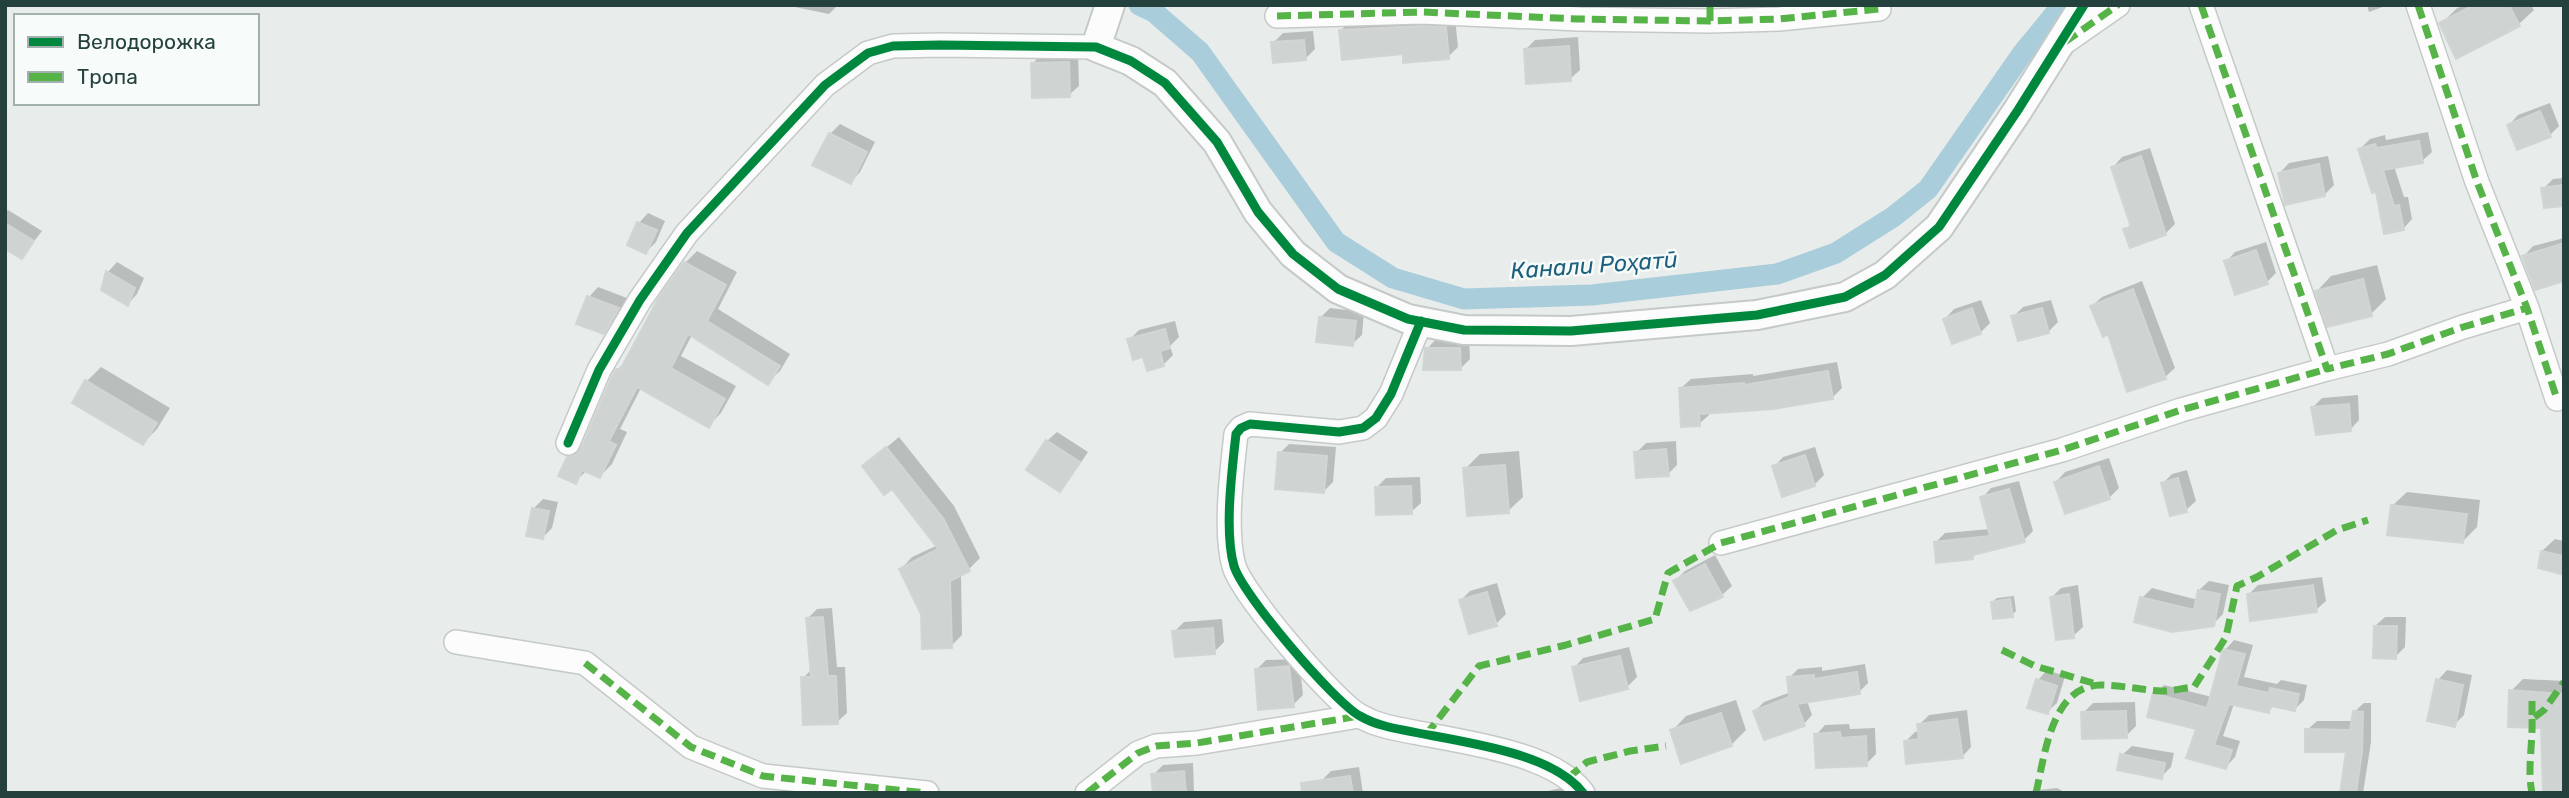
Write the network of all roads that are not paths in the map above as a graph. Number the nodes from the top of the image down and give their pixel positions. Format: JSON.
{"nodes":[{"id":1,"x":2084,"y":5,"type":"edge"},
{"id":2,"x":2118,"y":5,"type":"edge"},
{"id":3,"x":2202,"y":5,"type":"edge"},
{"id":4,"x":2418,"y":5,"type":"edge"},
{"id":5,"x":1879,"y":9,"type":"dead end"},
{"id":6,"x":1108,"y":11,"type":"edge"},
{"id":7,"x":1710,"y":13,"type":"edge"},
{"id":8,"x":1277,"y":16,"type":"dead end"},
{"id":9,"x":2059,"y":46,"type":"junction"},
{"id":10,"x":1096,"y":47,"type":"junction"},
{"id":11,"x":2527,"y":308,"type":"junction"},
{"id":12,"x":1420,"y":321,"type":"junction"},
{"id":13,"x":2327,"y":369,"type":"junction"},
{"id":14,"x":2557,"y":399,"type":"dead end"},
{"id":15,"x":568,"y":443,"type":"dead end"},
{"id":16,"x":1721,"y":543,"type":"dead end"},
{"id":17,"x":456,"y":642,"type":"dead end"},
{"id":18,"x":1360,"y":716,"type":"junction"},
{"id":19,"x":927,"y":793,"type":"edge"},
{"id":20,"x":1087,"y":793,"type":"edge"},
{"id":21,"x":1583,"y":793,"type":"edge"}],
"edges":[{"from":1,"to":9,"type":"street"},
{"from":2,"to":9,"type":"street"},
{"from":3,"to":13,"type":"street"},
{"from":4,"to":11,"type":"street"},
{"from":5,"to":7,"type":"street"},
{"from":6,"to":10,"type":"street"},
{"from":7,"to":8,"type":"street"},
{"from":9,"to":12,"type":"street"},
{"from":10,"to":12,"type":"street"},
{"from":10,"to":15,"type":"street"},
{"from":11,"to":13,"type":"street"},
{"from":11,"to":14,"type":"street"},
{"from":12,"to":18,"type":"street"},
{"from":13,"to":16,"type":"street"},
{"from":17,"to":19,"type":"street"},
{"from":18,"to":20,"type":"street"},
{"from":18,"to":21,"type":"street"}]}
